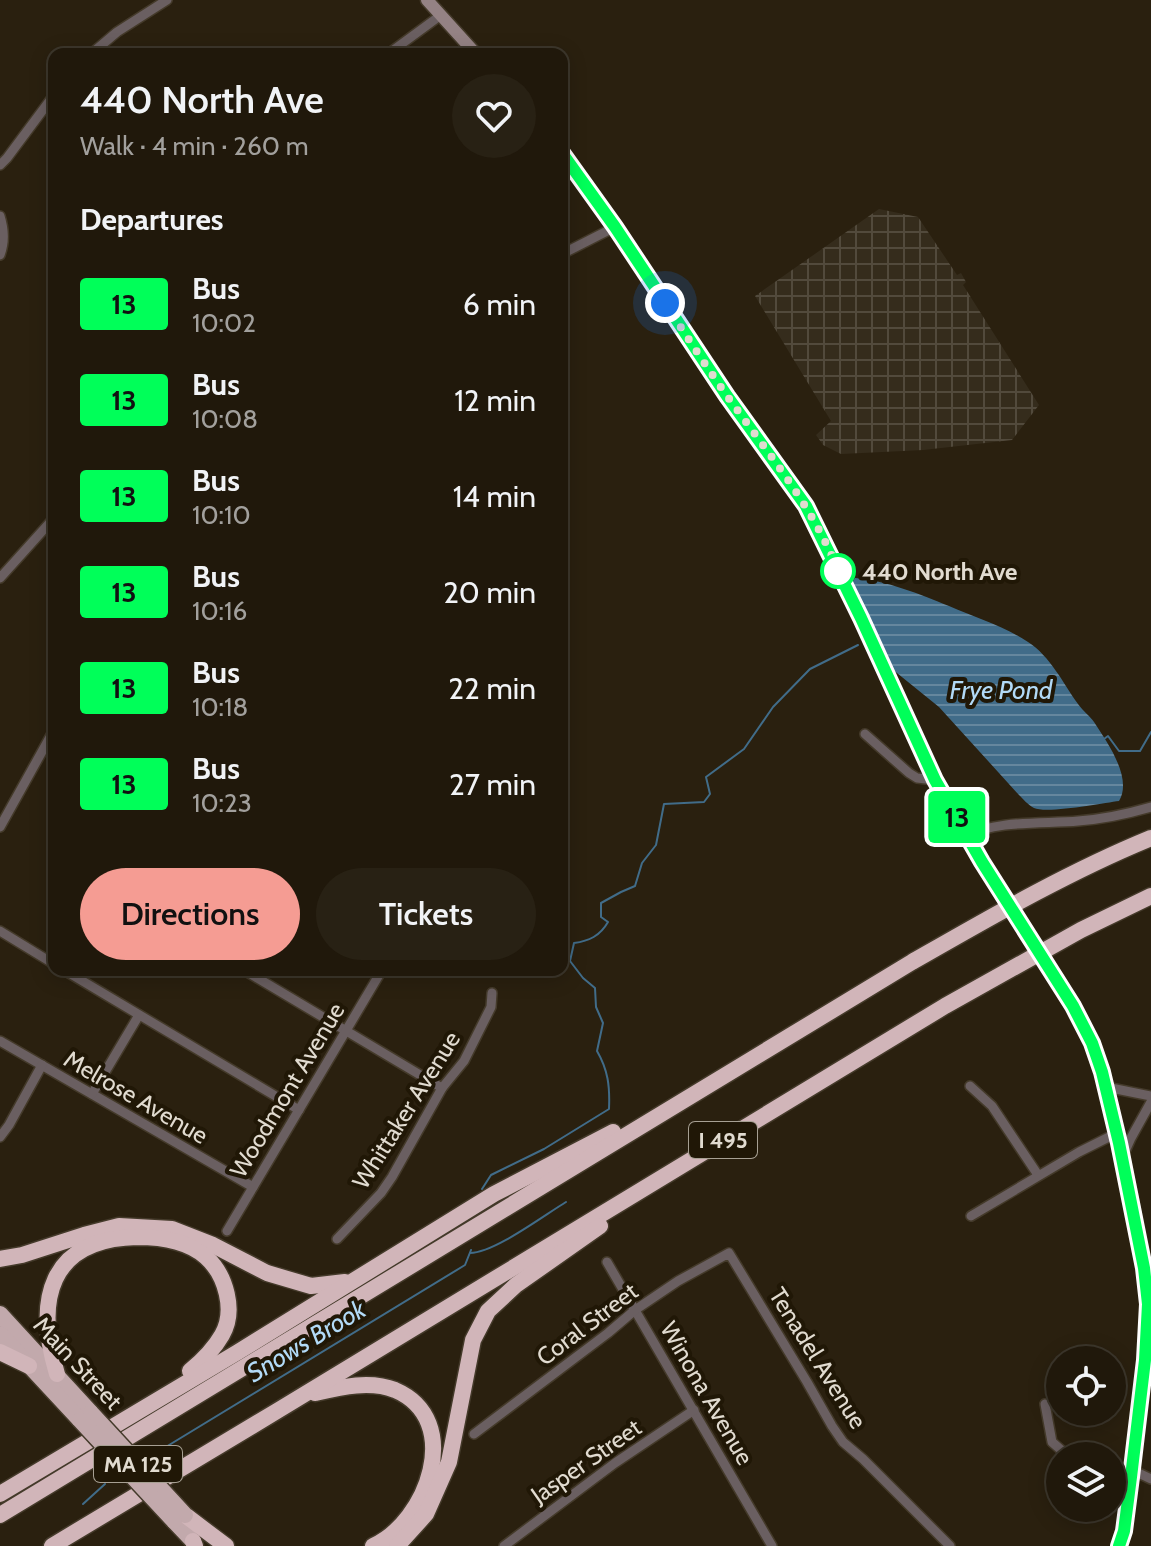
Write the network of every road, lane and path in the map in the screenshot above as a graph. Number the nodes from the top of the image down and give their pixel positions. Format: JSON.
{"nodes":[{"id":1,"x":167,"y":0,"type":"edge"},
{"id":2,"x":427,"y":0,"type":"edge"},
{"id":3,"x":441,"y":15,"type":"junction"},
{"id":4,"x":98,"y":48,"type":"edge"},
{"id":5,"x":396,"y":48,"type":"edge"},
{"id":6,"x":471,"y":48,"type":"edge"},
{"id":7,"x":48,"y":103,"type":"edge"},
{"id":8,"x":568,"y":161,"type":"edge"},
{"id":9,"x":0,"y":165,"type":"edge"},
{"id":10,"x":0,"y":216,"type":"edge"},
{"id":11,"x":615,"y":227,"type":"junction"},
{"id":12,"x":568,"y":251,"type":"edge"},
{"id":13,"x":0,"y":255,"type":"edge"},
{"id":14,"x":48,"y":525,"type":"edge"},
{"id":15,"x":0,"y":578,"type":"edge"},
{"id":16,"x":865,"y":734,"type":"dead end"},
{"id":17,"x":48,"y":741,"type":"edge"},
{"id":18,"x":935,"y":780,"type":"junction"},
{"id":19,"x":1151,"y":807,"type":"edge"},
{"id":20,"x":0,"y":827,"type":"edge"},
{"id":21,"x":967,"y":836,"type":"junction"},
{"id":22,"x":1151,"y":838,"type":"edge"},
{"id":23,"x":1151,"y":896,"type":"edge"},
{"id":24,"x":0,"y":931,"type":"edge"},
{"id":25,"x":48,"y":960,"type":"edge"},
{"id":26,"x":74,"y":976,"type":"edge"},
{"id":27,"x":254,"y":976,"type":"edge"},
{"id":28,"x":378,"y":976,"type":"edge"},
{"id":29,"x":492,"y":993,"type":"dead end"},
{"id":30,"x":139,"y":1015,"type":"junction"},
{"id":31,"x":346,"y":1031,"type":"junction"},
{"id":32,"x":0,"y":1041,"type":"edge"},
{"id":33,"x":42,"y":1065,"type":"junction"},
{"id":34,"x":711,"y":1084,"type":"junction"},
{"id":35,"x":970,"y":1086,"type":"dead end"},
{"id":36,"x":1106,"y":1087,"type":"junction"},
{"id":37,"x":442,"y":1088,"type":"junction"},
{"id":38,"x":92,"y":1094,"type":"junction"},
{"id":39,"x":1151,"y":1099,"type":"edge"},
{"id":40,"x":299,"y":1110,"type":"junction"},
{"id":41,"x":1117,"y":1133,"type":"junction"},
{"id":42,"x":0,"y":1137,"type":"edge"},
{"id":43,"x":697,"y":1156,"type":"junction"},
{"id":44,"x":1122,"y":1158,"type":"junction"},
{"id":45,"x":1038,"y":1175,"type":"junction"},
{"id":46,"x":253,"y":1187,"type":"junction"},
{"id":47,"x":971,"y":1216,"type":"dead end"},
{"id":48,"x":227,"y":1231,"type":"dead end"},
{"id":49,"x":337,"y":1239,"type":"dead end"},
{"id":50,"x":729,"y":1253,"type":"joint"},
{"id":51,"x":0,"y":1259,"type":"edge"},
{"id":52,"x":607,"y":1262,"type":"dead end"},
{"id":53,"x":354,"y":1281,"type":"junction"},
{"id":54,"x":635,"y":1310,"type":"junction"},
{"id":55,"x":0,"y":1314,"type":"edge"},
{"id":56,"x":0,"y":1334,"type":"edge"},
{"id":57,"x":0,"y":1352,"type":"edge"},
{"id":58,"x":1148,"y":1360,"type":"edge"},
{"id":59,"x":29,"y":1366,"type":"junction"},
{"id":60,"x":57,"y":1374,"type":"junction"},
{"id":61,"x":302,"y":1396,"type":"junction"},
{"id":62,"x":157,"y":1399,"type":"junction"},
{"id":63,"x":1045,"y":1404,"type":"dead end"},
{"id":64,"x":694,"y":1410,"type":"junction"},
{"id":65,"x":86,"y":1416,"type":"junction"},
{"id":66,"x":474,"y":1434,"type":"dead end"},
{"id":67,"x":1052,"y":1442,"type":"edge"},
{"id":68,"x":47,"y":1464,"type":"junction"},
{"id":69,"x":1132,"y":1470,"type":"junction"},
{"id":70,"x":1151,"y":1479,"type":"edge"},
{"id":71,"x":0,"y":1487,"type":"edge"},
{"id":72,"x":0,"y":1494,"type":"edge"},
{"id":73,"x":1128,"y":1498,"type":"joint"},
{"id":74,"x":0,"y":1515,"type":"edge"},
{"id":75,"x":106,"y":1515,"type":"junction"},
{"id":76,"x":180,"y":1518,"type":"junction"},
{"id":77,"x":194,"y":1544,"type":"edge"},
{"id":78,"x":52,"y":1546,"type":"edge"},
{"id":79,"x":65,"y":1546,"type":"edge"},
{"id":80,"x":226,"y":1546,"type":"edge"},
{"id":81,"x":373,"y":1546,"type":"edge"},
{"id":82,"x":397,"y":1546,"type":"edge"},
{"id":83,"x":504,"y":1546,"type":"edge"},
{"id":84,"x":772,"y":1546,"type":"edge"},
{"id":85,"x":950,"y":1546,"type":"edge"},
{"id":86,"x":1119,"y":1546,"type":"edge"}],
"edges":[{"from":1,"to":4,"type":"street"},
{"from":2,"to":3,"type":"main road"},
{"from":3,"to":5,"type":"street"},
{"from":3,"to":6,"type":"main road"},
{"from":7,"to":9,"type":"street"},
{"from":8,"to":11,"type":"main road"},
{"from":10,"to":13,"type":"street"},
{"from":11,"to":12,"type":"street"},
{"from":11,"to":18,"type":"main road"},
{"from":14,"to":15,"type":"street"},
{"from":16,"to":18,"type":"street"},
{"from":17,"to":20,"type":"street"},
{"from":18,"to":21,"type":"main road"},
{"from":19,"to":21,"type":"street"},
{"from":21,"to":36,"type":"main road","bridge":true},
{"from":22,"to":34,"type":"highway","number":"I 495"},
{"from":23,"to":43,"type":"highway","number":"I 495"},
{"from":24,"to":25,"type":"street"},
{"from":26,"to":30,"type":"street"},
{"from":27,"to":31,"type":"street"},
{"from":28,"to":31,"type":"street","name":"Woodmont Avenue"},
{"from":29,"to":37,"type":"street","name":"Whittaker Avenue"},
{"from":30,"to":38,"type":"street"},
{"from":30,"to":40,"type":"street"},
{"from":31,"to":37,"type":"street"},
{"from":31,"to":40,"type":"street","name":"Woodmont Avenue"},
{"from":32,"to":33,"type":"street","name":"Melrose Avenue"},
{"from":33,"to":38,"type":"street","name":"Melrose Avenue"},
{"from":33,"to":42,"type":"street"},
{"from":34,"to":53,"type":"highway"},
{"from":34,"to":74,"type":"highway","number":"I 495"},
{"from":35,"to":45,"type":"street"},
{"from":36,"to":39,"type":"street"},
{"from":36,"to":41,"type":"main road"},
{"from":37,"to":49,"type":"street","name":"Whittaker Avenue"},
{"from":38,"to":46,"type":"street","name":"Melrose Avenue"},
{"from":39,"to":44,"type":"street"},
{"from":40,"to":46,"type":"street","name":"Woodmont Avenue"},
{"from":41,"to":44,"type":"main road"},
{"from":41,"to":45,"type":"street"},
{"from":43,"to":61,"type":"highway","number":"I 495"},
{"from":43,"to":82,"type":"highway"},
{"from":44,"to":58,"type":"main road"},
{"from":45,"to":47,"type":"street"},
{"from":46,"to":48,"type":"street","name":"Woodmont Avenue"},
{"from":50,"to":54,"type":"street","name":"Coral Street"},
{"from":50,"to":85,"type":"street","name":"Tenadel Avenue"},
{"from":51,"to":53,"type":"highway"},
{"from":52,"to":54,"type":"street","name":"Winona Avenue"},
{"from":53,"to":62,"type":"highway"},
{"from":54,"to":64,"type":"street","name":"Winona Avenue"},
{"from":54,"to":66,"type":"street","name":"Coral Street"},
{"from":55,"to":60,"type":"highway","name":"Main Street","number":"MA 125"},
{"from":56,"to":59,"type":"highway","name":"Main Street","number":"MA 125"},
{"from":57,"to":59,"type":"highway"},
{"from":58,"to":69,"type":"main road"},
{"from":59,"to":65,"type":"highway","name":"Main Street","number":"MA 125"},
{"from":60,"to":62,"type":"highway"},
{"from":60,"to":65,"type":"highway","name":"Main Street","number":"MA 125"},
{"from":61,"to":75,"type":"highway","number":"I 495"},
{"from":61,"to":81,"type":"highway"},
{"from":62,"to":68,"type":"highway"},
{"from":63,"to":67,"type":"street"},
{"from":64,"to":83,"type":"street","name":"Jasper Street"},
{"from":64,"to":84,"type":"street","name":"Winona Avenue"},
{"from":65,"to":76,"type":"highway","name":"Main Street","number":"MA 125","bridge":true},
{"from":68,"to":71,"type":"highway"},
{"from":68,"to":72,"type":"highway"},
{"from":69,"to":70,"type":"street"},
{"from":69,"to":73,"type":"main road"},
{"from":73,"to":86,"type":"main road"},
{"from":75,"to":78,"type":"highway","number":"I 495"},
{"from":75,"to":79,"type":"highway"},
{"from":76,"to":77,"type":"highway","name":"Main Street","number":"MA 125"},
{"from":76,"to":80,"type":"highway"}]}
